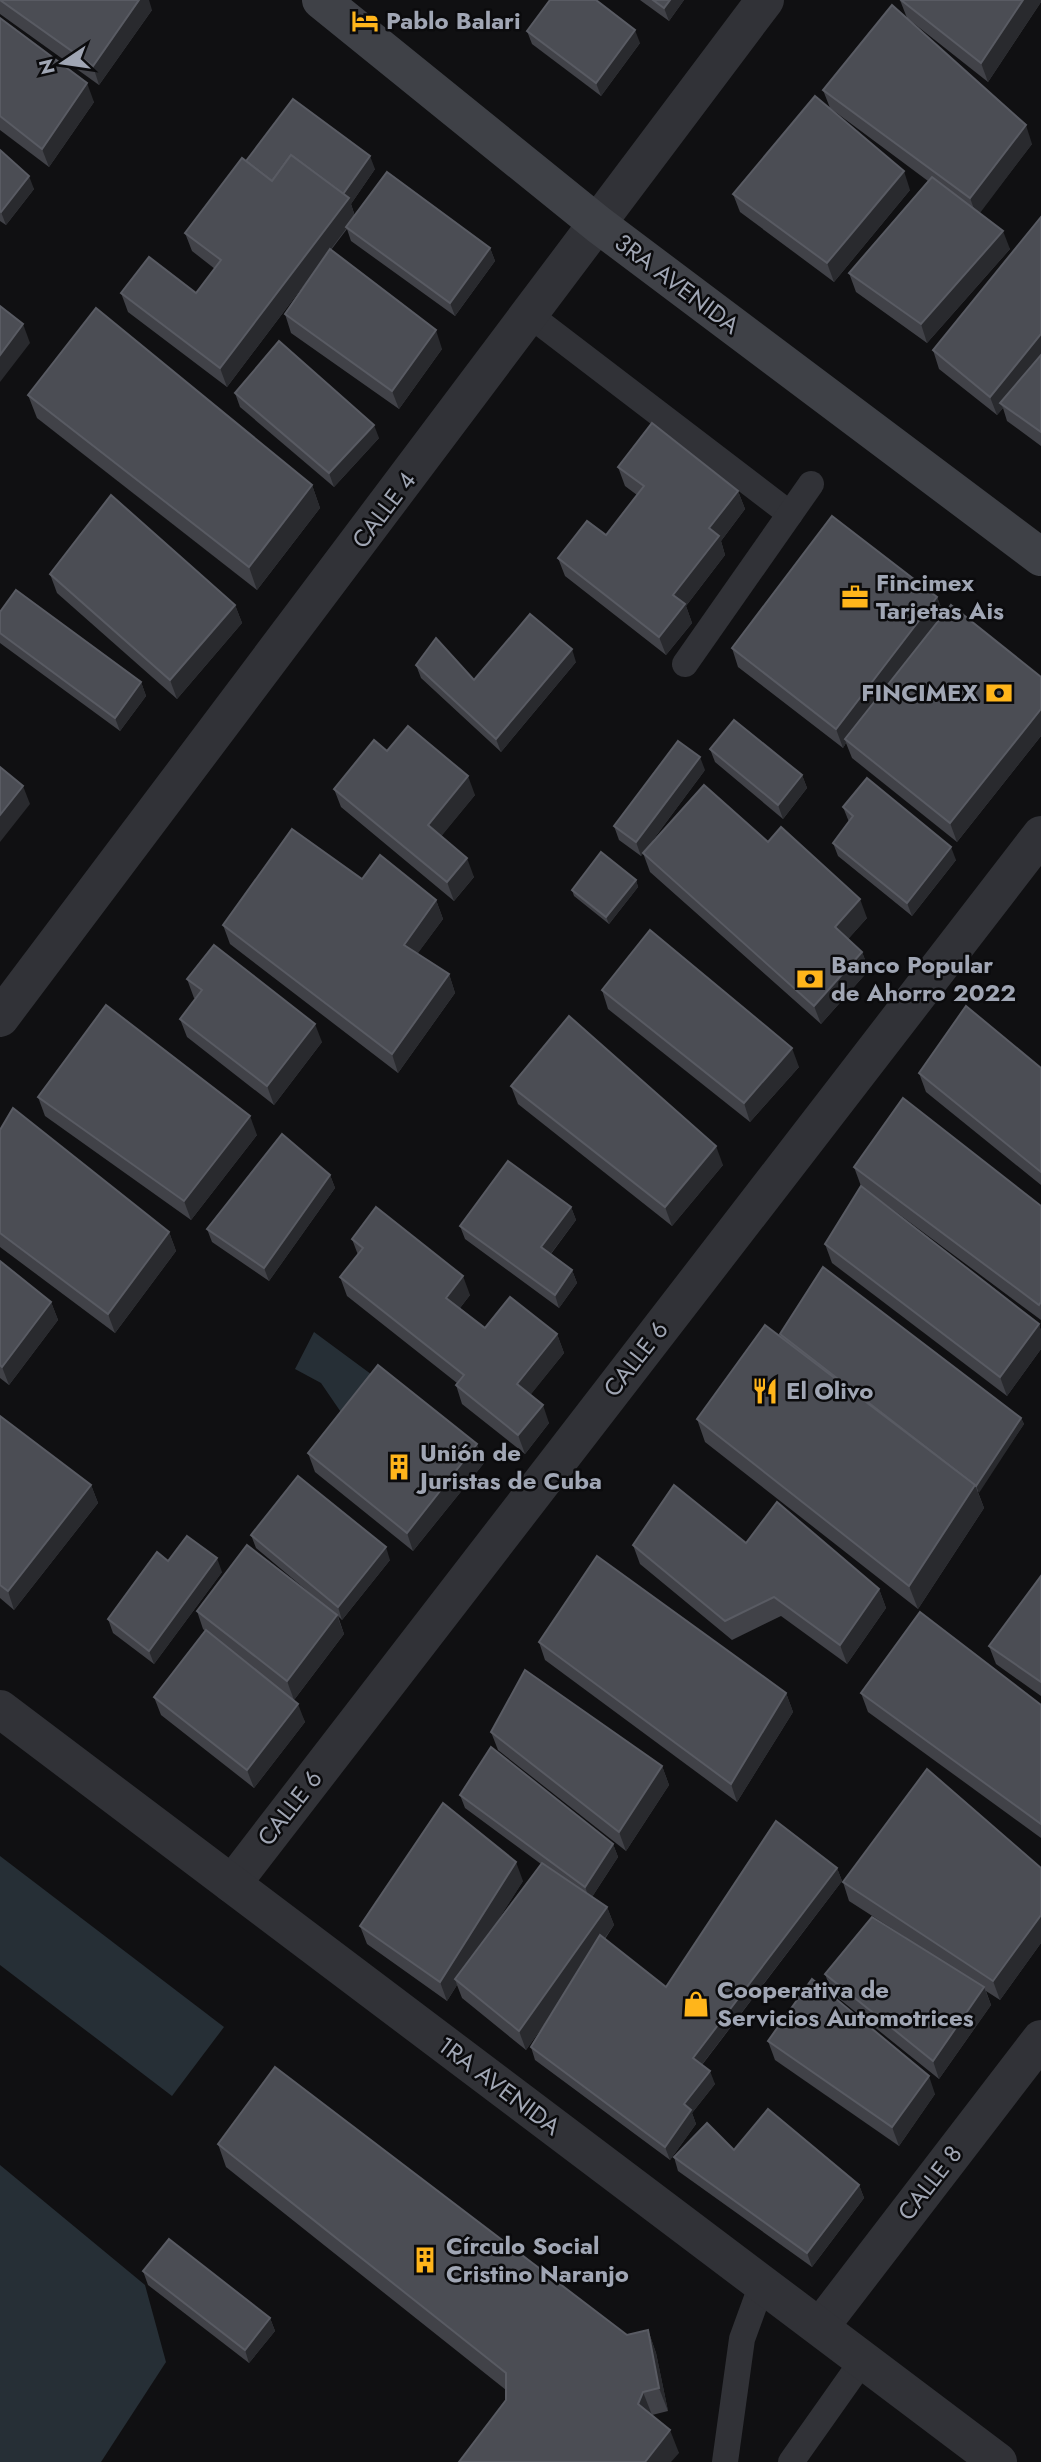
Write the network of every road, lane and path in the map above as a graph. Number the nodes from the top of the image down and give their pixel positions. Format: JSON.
{"nodes":[{"id":1,"x":321,"y":0,"type":"edge"},
{"id":2,"x":765,"y":0,"type":"edge"},
{"id":3,"x":599,"y":225,"type":"junction"},
{"id":4,"x":531,"y":316,"type":"junction"},
{"id":5,"x":811,"y":484,"type":"dead end"},
{"id":6,"x":790,"y":514,"type":"junction"},
{"id":7,"x":1041,"y":557,"type":"edge"},
{"id":8,"x":685,"y":664,"type":"dead end"},
{"id":9,"x":1041,"y":835,"type":"edge"},
{"id":10,"x":0,"y":1018,"type":"edge"},
{"id":11,"x":0,"y":1709,"type":"edge"},
{"id":12,"x":232,"y":1884,"type":"junction"},
{"id":13,"x":1041,"y":2039,"type":"edge"},
{"id":14,"x":762,"y":2284,"type":"junction"},
{"id":15,"x":820,"y":2327,"type":"junction"},
{"id":16,"x":863,"y":2360,"type":"junction"},
{"id":17,"x":794,"y":2461,"type":"edge"},
{"id":18,"x":725,"y":2462,"type":"edge"},
{"id":19,"x":998,"y":2462,"type":"edge"}],
"edges":[{"from":1,"to":3,"type":"main road","name":"3RA AVENIDA"},
{"from":2,"to":3,"type":"street","name":"CALLE 4"},
{"from":3,"to":4,"type":"street","name":"CALLE 4"},
{"from":3,"to":7,"type":"main road","name":"3RA AVENIDA"},
{"from":4,"to":6,"type":"lane"},
{"from":4,"to":10,"type":"street","name":"CALLE 4"},
{"from":5,"to":6,"type":"lane"},
{"from":6,"to":8,"type":"lane"},
{"from":9,"to":12,"type":"street","name":"CALLE 6"},
{"from":11,"to":12,"type":"street","name":"1RA AVENIDA"},
{"from":12,"to":14,"type":"street","name":"1RA AVENIDA"},
{"from":13,"to":15,"type":"street","name":"CALLE 8"},
{"from":14,"to":15,"type":"street","name":"1RA AVENIDA"},
{"from":14,"to":18,"type":"lane"},
{"from":15,"to":16,"type":"street","name":"1RA AVENIDA"},
{"from":16,"to":17,"type":"lane"},
{"from":16,"to":19,"type":"street","name":"1RA AVENIDA"}]}
